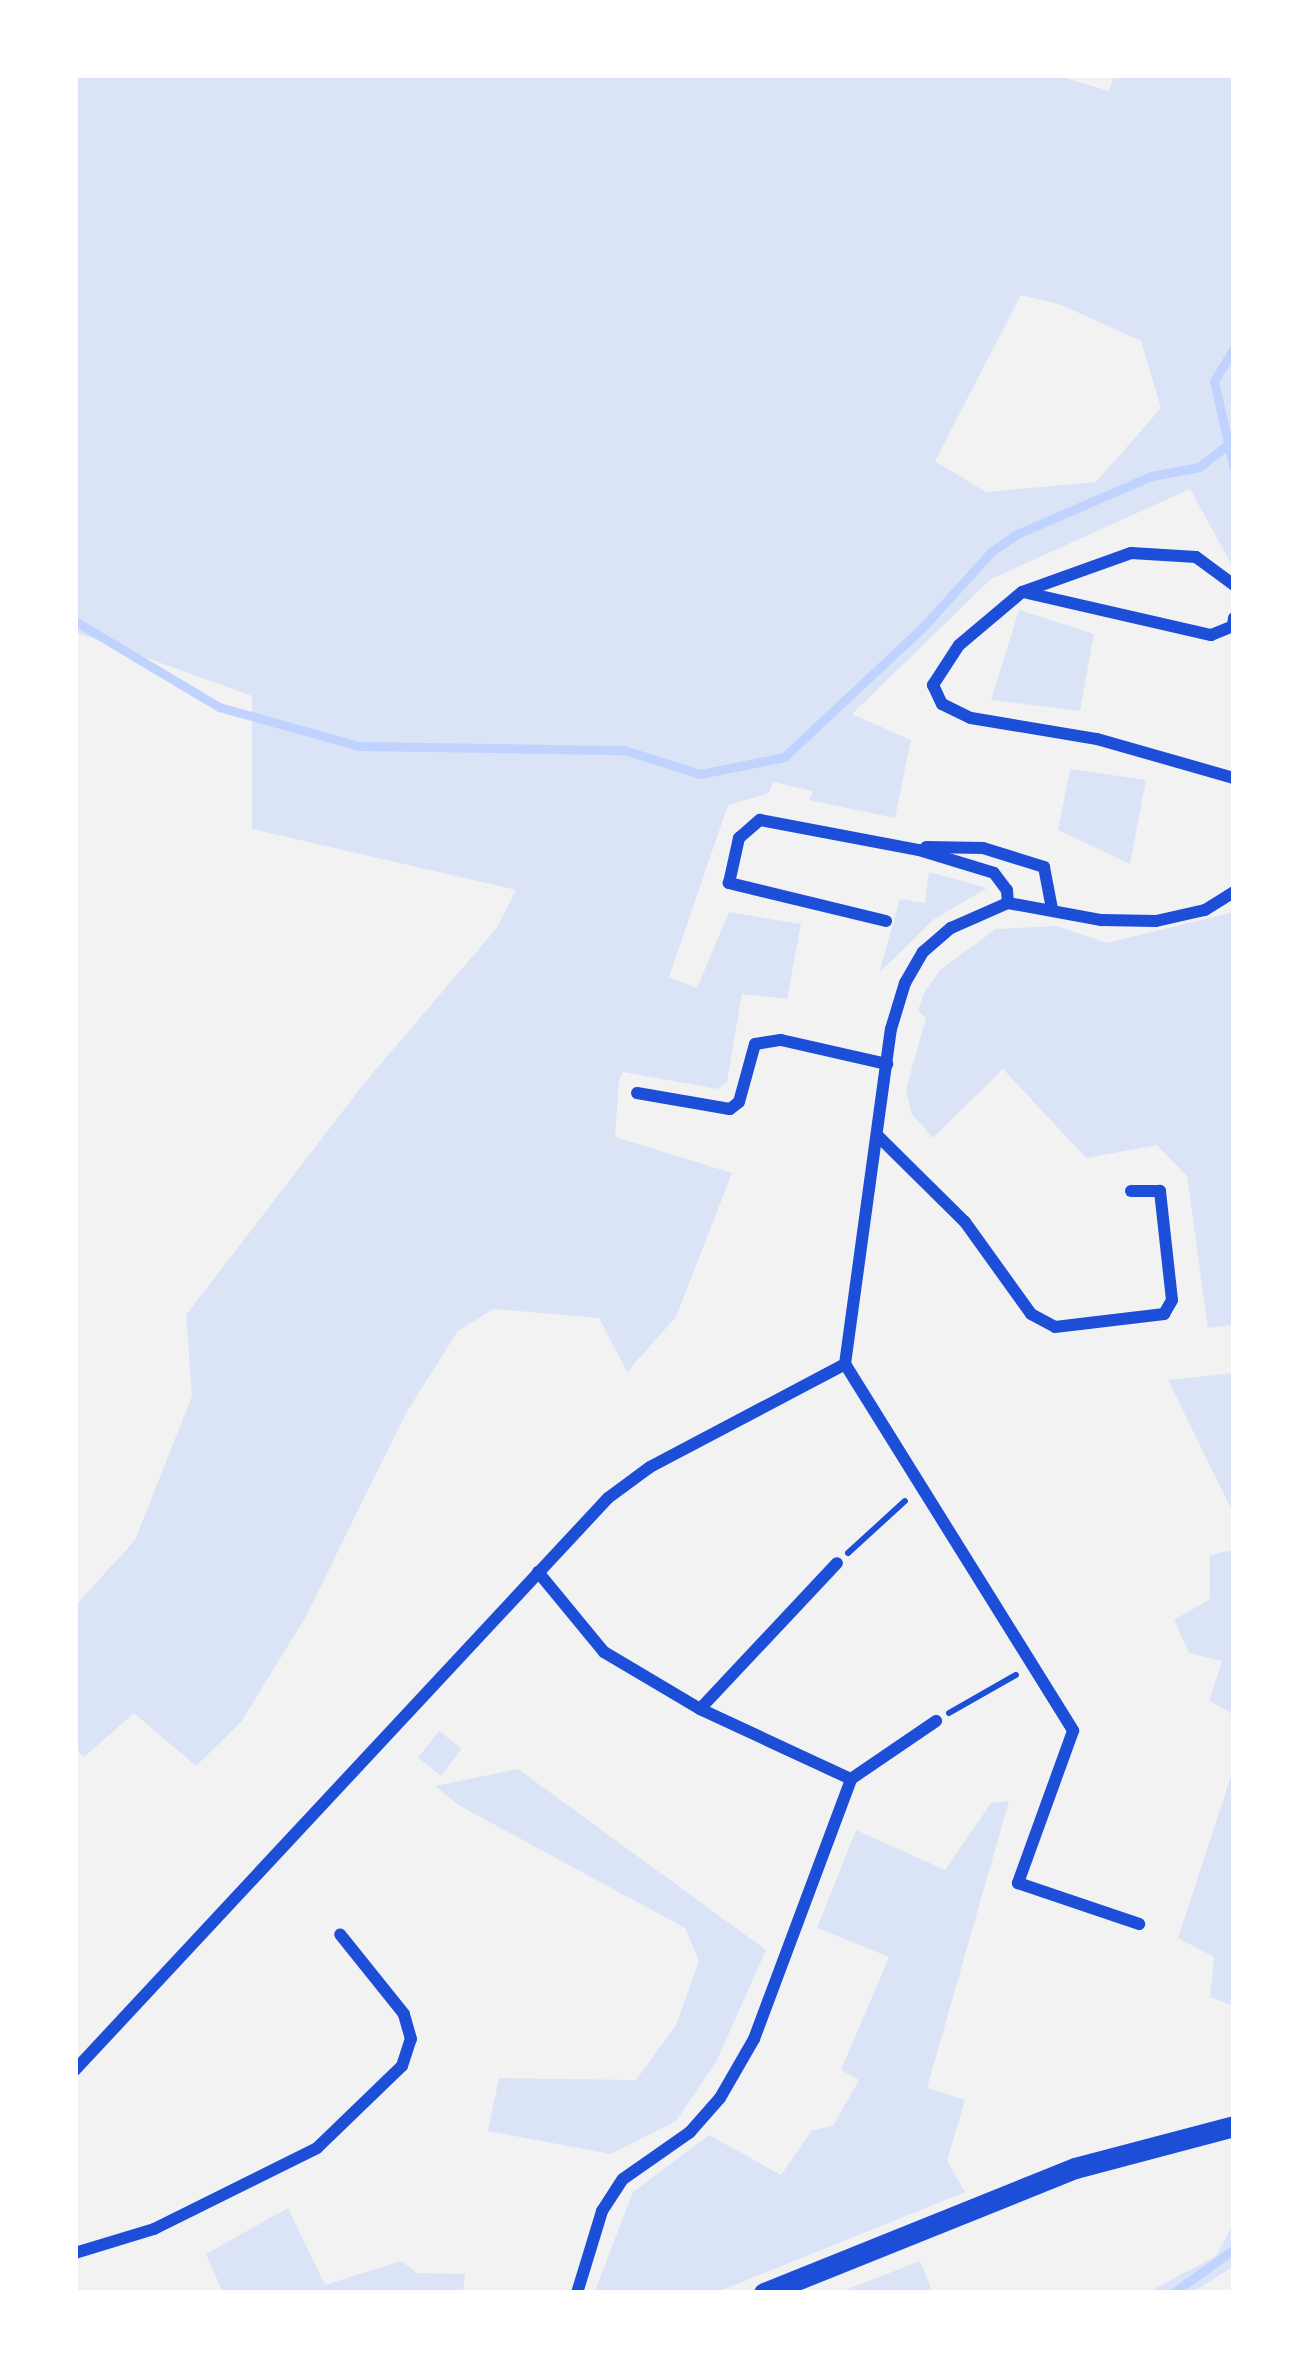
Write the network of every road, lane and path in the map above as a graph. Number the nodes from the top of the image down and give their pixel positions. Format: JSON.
{"nodes":[{"id":1,"x":1234,"y":585,"type":"edge"},
{"id":2,"x":1022,"y":592,"type":"junction"},
{"id":3,"x":1234,"y":618,"type":"edge"},
{"id":4,"x":1234,"y":778,"type":"edge"},
{"id":5,"x":901,"y":847,"type":"junction"},
{"id":6,"x":1234,"y":892,"type":"edge"},
{"id":7,"x":1008,"y":903,"type":"junction"},
{"id":8,"x":1052,"y":909,"type":"junction"},
{"id":9,"x":886,"y":921,"type":"dead end"},
{"id":10,"x":887,"y":1064,"type":"junction"},
{"id":11,"x":637,"y":1093,"type":"dead end"},
{"id":12,"x":877,"y":1135,"type":"junction"},
{"id":13,"x":1131,"y":1191,"type":"dead end"},
{"id":14,"x":845,"y":1364,"type":"junction"},
{"id":15,"x":921,"y":1487,"type":"junction"},
{"id":16,"x":837,"y":1563,"type":"joint"},
{"id":17,"x":538,"y":1572,"type":"junction"},
{"id":18,"x":1032,"y":1666,"type":"junction"},
{"id":19,"x":700,"y":1708,"type":"junction"},
{"id":20,"x":936,"y":1721,"type":"joint"},
{"id":21,"x":851,"y":1779,"type":"junction"},
{"id":22,"x":1139,"y":1924,"type":"dead end"},
{"id":23,"x":340,"y":1934,"type":"dead end"},
{"id":24,"x":75,"y":2070,"type":"edge"},
{"id":25,"x":1234,"y":2126,"type":"edge"},
{"id":26,"x":75,"y":2253,"type":"edge"},
{"id":27,"x":577,"y":2293,"type":"edge"},
{"id":28,"x":764,"y":2293,"type":"edge"}],
"edges":[{"from":1,"to":2,"type":"street"},
{"from":2,"to":3,"type":"street"},
{"from":2,"to":4,"type":"street"},
{"from":5,"to":7,"type":"street"},
{"from":5,"to":8,"type":"street"},
{"from":5,"to":9,"type":"street"},
{"from":6,"to":8,"type":"street"},
{"from":7,"to":8,"type":"street"},
{"from":7,"to":10,"type":"street"},
{"from":10,"to":11,"type":"street"},
{"from":10,"to":12,"type":"street"},
{"from":12,"to":13,"type":"street"},
{"from":12,"to":14,"type":"street"},
{"from":14,"to":15,"type":"street"},
{"from":14,"to":17,"type":"street"},
{"from":15,"to":16,"type":"path"},
{"from":15,"to":18,"type":"street"},
{"from":16,"to":19,"type":"street"},
{"from":17,"to":19,"type":"street"},
{"from":17,"to":24,"type":"street"},
{"from":18,"to":20,"type":"path"},
{"from":18,"to":22,"type":"street"},
{"from":19,"to":21,"type":"street"},
{"from":20,"to":21,"type":"street"},
{"from":21,"to":27,"type":"street"},
{"from":23,"to":26,"type":"street"},
{"from":25,"to":28,"type":"street"}]}
